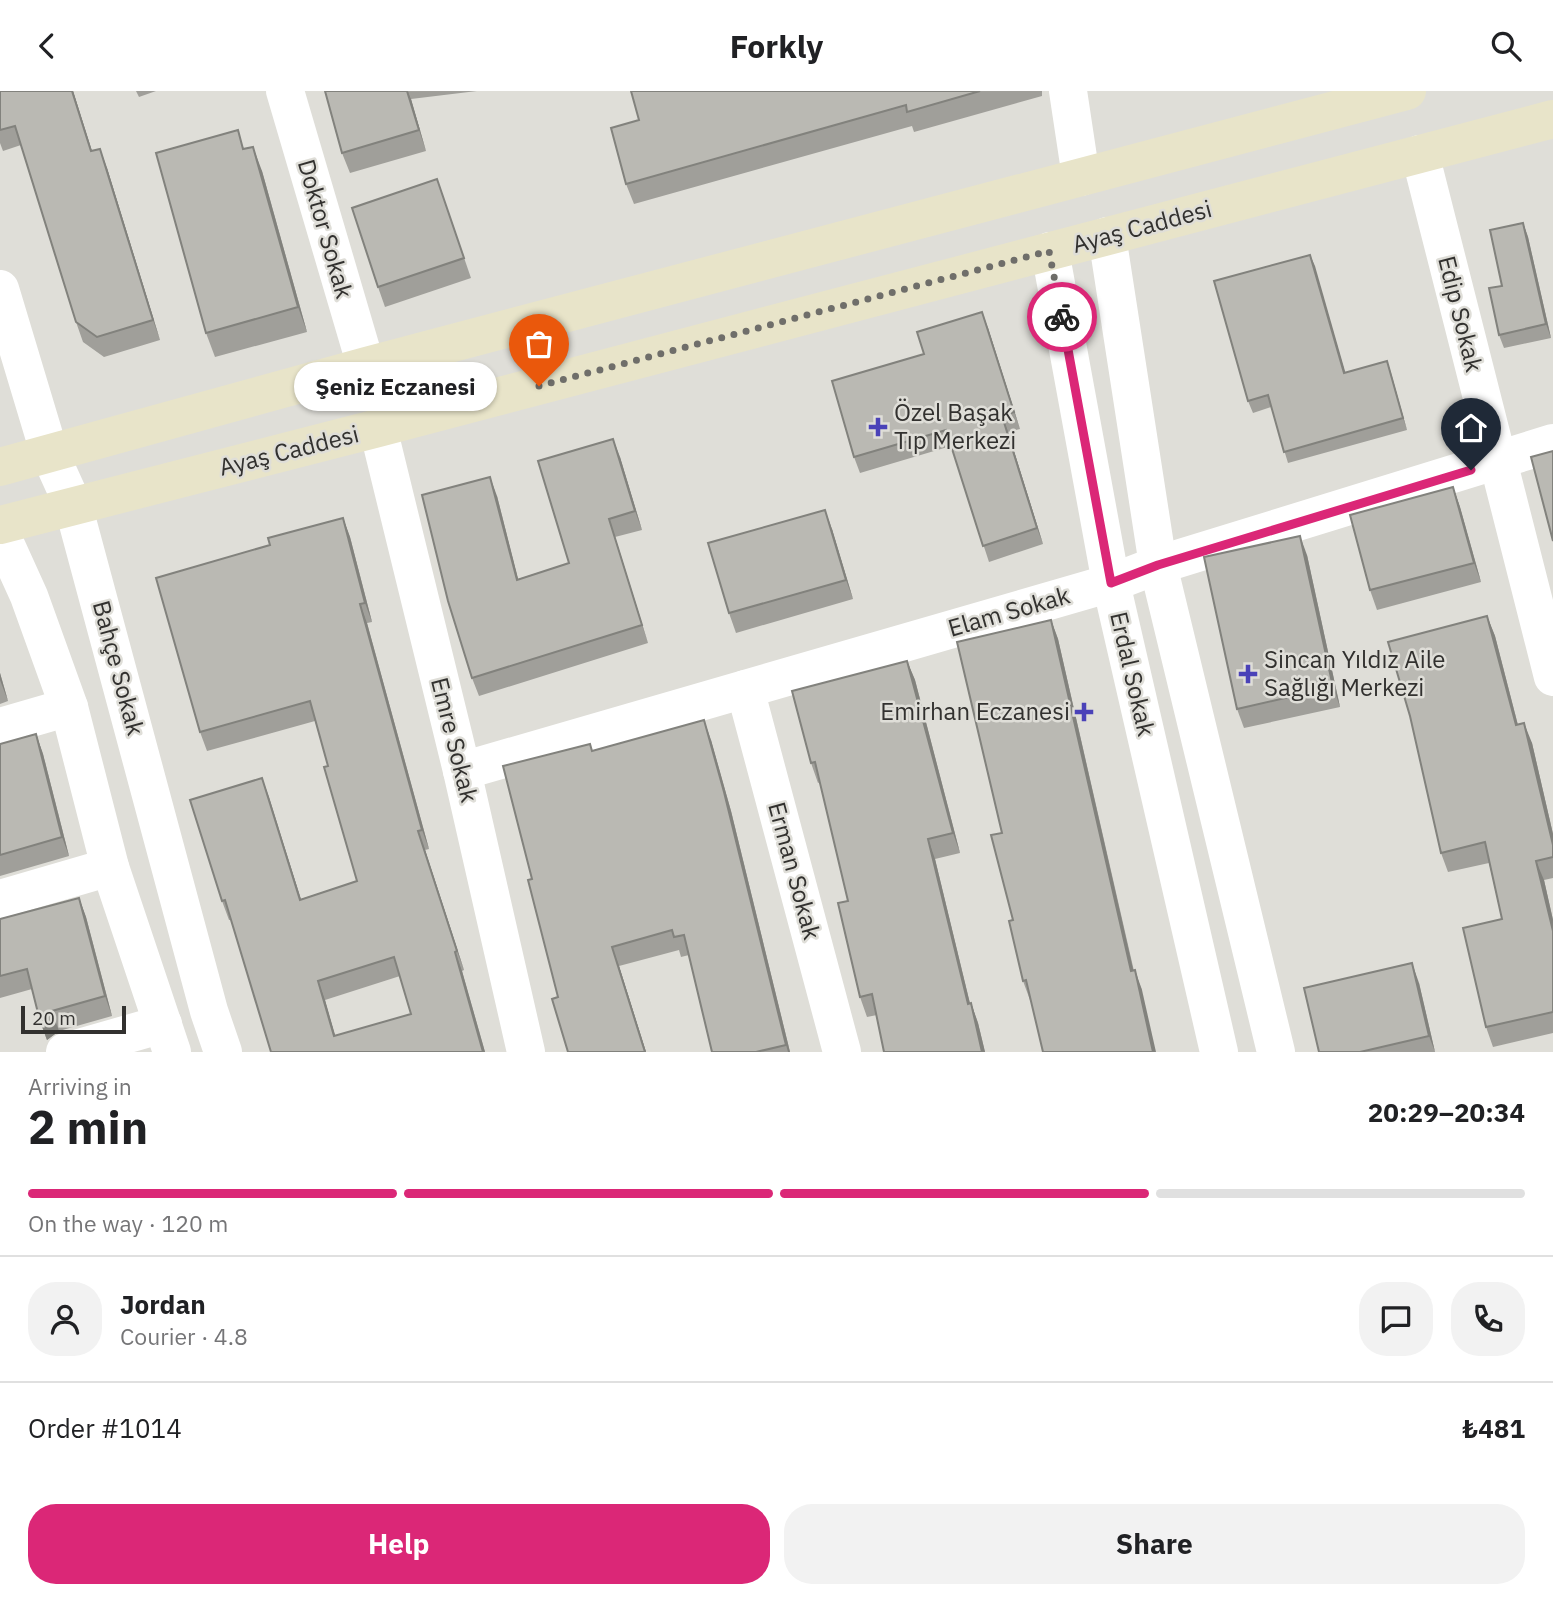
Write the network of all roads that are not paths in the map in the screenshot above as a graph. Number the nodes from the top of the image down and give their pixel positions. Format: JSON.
{"nodes":[{"id":1,"x":285,"y":91,"type":"edge"},
{"id":2,"x":1068,"y":91,"type":"edge"},
{"id":3,"x":1407,"y":91,"type":"edge"},
{"id":4,"x":1553,"y":119,"type":"edge"},
{"id":5,"x":1419,"y":154,"type":"junction"},
{"id":6,"x":1082,"y":177,"type":"junction"},
{"id":7,"x":1107,"y":236,"type":"junction"},
{"id":8,"x":1049,"y":251,"type":"junction"},
{"id":9,"x":0,"y":289,"type":"edge"},
{"id":10,"x":366,"y":366,"type":"junction"},
{"id":11,"x":378,"y":428,"type":"junction"},
{"id":12,"x":1553,"y":443,"type":"edge"},
{"id":13,"x":49,"y":452,"type":"junction"},
{"id":14,"x":1497,"y":462,"type":"junction"},
{"id":15,"x":0,"y":467,"type":"edge"},
{"id":16,"x":73,"y":505,"type":"junction"},
{"id":17,"x":0,"y":525,"type":"edge"},
{"id":18,"x":0,"y":532,"type":"edge"},
{"id":19,"x":1158,"y":565,"type":"junction"},
{"id":20,"x":1111,"y":583,"type":"junction"},
{"id":21,"x":1553,"y":677,"type":"edge"},
{"id":22,"x":745,"y":689,"type":"junction"},
{"id":23,"x":69,"y":707,"type":"junction"},
{"id":24,"x":0,"y":727,"type":"edge"},
{"id":25,"x":462,"y":771,"type":"junction"},
{"id":26,"x":110,"y":867,"type":"junction"},
{"id":27,"x":0,"y":899,"type":"edge"},
{"id":28,"x":167,"y":1038,"type":"edge"},
{"id":29,"x":65,"y":1052,"type":"edge"},
{"id":30,"x":223,"y":1052,"type":"edge"},
{"id":31,"x":526,"y":1052,"type":"edge"},
{"id":32,"x":842,"y":1052,"type":"edge"},
{"id":33,"x":1219,"y":1052,"type":"edge"},
{"id":34,"x":1276,"y":1052,"type":"edge"}],
"edges":[{"from":1,"to":10,"type":"street","name":"Doktor Sokak"},
{"from":2,"to":6,"type":"street"},
{"from":3,"to":6,"type":"main road"},
{"from":4,"to":5,"type":"main road","name":"Ayaş Caddesi"},
{"from":5,"to":7,"type":"main road","name":"Ayaş Caddesi"},
{"from":5,"to":14,"type":"street","name":"Edip Sokak"},
{"from":6,"to":10,"type":"main road"},
{"from":7,"to":8,"type":"main road","name":"Ayaş Caddesi"},
{"from":7,"to":19,"type":"street"},
{"from":8,"to":11,"type":"main road","name":"Ayaş Caddesi"},
{"from":8,"to":20,"type":"street","name":"Erdal Sokak"},
{"from":9,"to":13,"type":"street","name":"Bahçe Sokak"},
{"from":10,"to":13,"type":"main road"},
{"from":11,"to":16,"type":"main road","name":"Ayaş Caddesi"},
{"from":11,"to":25,"type":"street","name":"Emre Sokak"},
{"from":12,"to":14,"type":"street","name":"Elam Sokak"},
{"from":13,"to":15,"type":"main road"},
{"from":13,"to":16,"type":"street","name":"Bahçe Sokak"},
{"from":14,"to":19,"type":"street","name":"Elam Sokak"},
{"from":14,"to":21,"type":"street","name":"Edip Sokak"},
{"from":16,"to":17,"type":"main road","name":"Ayaş Caddesi"},
{"from":16,"to":30,"type":"street","name":"Bahçe Sokak"},
{"from":18,"to":23,"type":"street"},
{"from":19,"to":20,"type":"street","name":"Elam Sokak"},
{"from":19,"to":34,"type":"street"},
{"from":20,"to":22,"type":"street","name":"Elam Sokak"},
{"from":20,"to":33,"type":"street","name":"Erdal Sokak"},
{"from":22,"to":25,"type":"street","name":"Elam Sokak"},
{"from":22,"to":32,"type":"street","name":"Erman Sokak"},
{"from":23,"to":24,"type":"street"},
{"from":23,"to":26,"type":"street"},
{"from":25,"to":31,"type":"street","name":"Emre Sokak"},
{"from":26,"to":27,"type":"street"},
{"from":26,"to":28,"type":"street"},
{"from":28,"to":29,"type":"street"}]}
